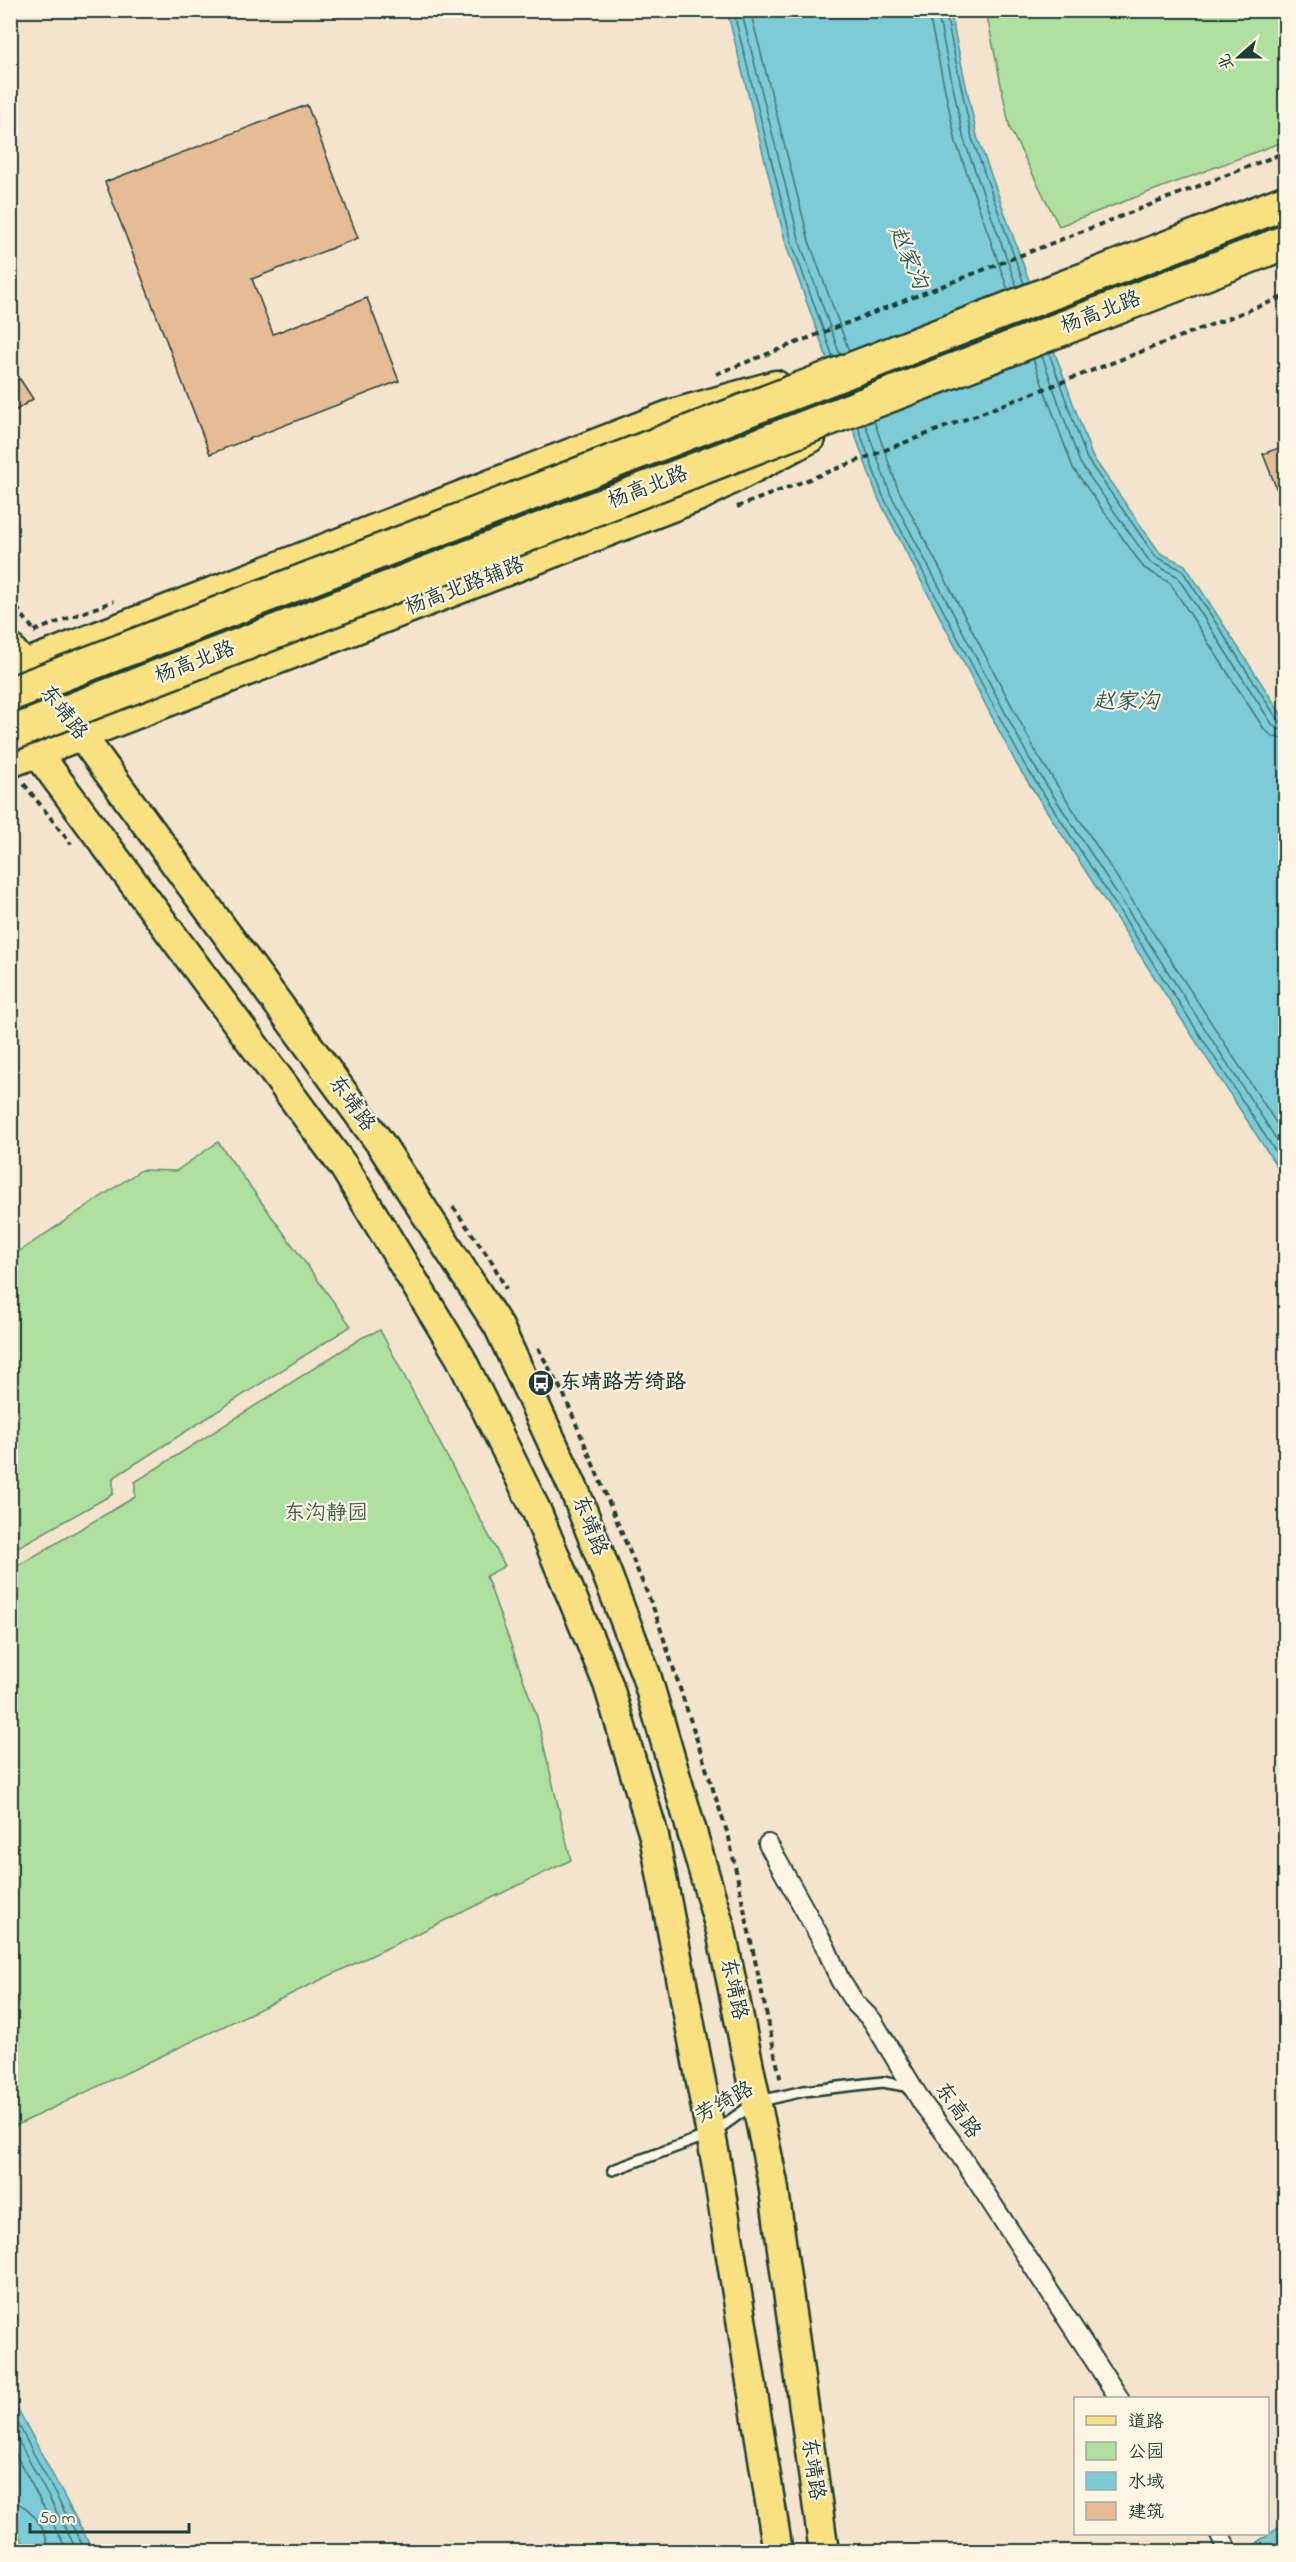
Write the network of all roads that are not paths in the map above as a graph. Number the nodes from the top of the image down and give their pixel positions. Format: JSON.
{"nodes":[{"id":1,"x":1286,"y":202,"type":"edge"},
{"id":2,"x":1286,"y":242,"type":"edge"},
{"id":3,"x":897,"y":352,"type":"junction"},
{"id":4,"x":908,"y":388,"type":"junction"},
{"id":5,"x":15,"y":661,"type":"edge"},
{"id":6,"x":10,"y":694,"type":"edge"},
{"id":7,"x":10,"y":716,"type":"edge"},
{"id":8,"x":10,"y":734,"type":"edge"},
{"id":9,"x":81,"y":736,"type":"junction"},
{"id":10,"x":28,"y":765,"type":"edge"},
{"id":11,"x":768,"y":1844,"type":"dead end"},
{"id":12,"x":756,"y":2102,"type":"junction"},
{"id":13,"x":923,"y":2104,"type":"junction"},
{"id":14,"x":711,"y":2134,"type":"junction"},
{"id":15,"x":613,"y":2170,"type":"dead end"},
{"id":16,"x":1118,"y":2397,"type":"edge"},
{"id":17,"x":778,"y":2552,"type":"edge"},
{"id":18,"x":824,"y":2552,"type":"edge"}],
"edges":[{"from":1,"to":3,"type":"highway","name":"杨高北路"},
{"from":2,"to":4,"type":"highway","name":"杨高北路"},
{"from":3,"to":5,"type":"main road","bridge":true},
{"from":3,"to":6,"type":"highway","name":"杨高北路","bridge":true},
{"from":4,"to":8,"type":"highway","name":"杨高北路","bridge":true},
{"from":4,"to":9,"type":"main road","name":"杨高北路辅路","bridge":true},
{"from":5,"to":9,"type":"main road","name":"东靖路"},
{"from":7,"to":10,"type":"main road","name":"东靖路"},
{"from":9,"to":10,"type":"main road","name":"杨高北路辅路"},
{"from":9,"to":12,"type":"main road","name":"东靖路"},
{"from":10,"to":14,"type":"main road","name":"东靖路"},
{"from":11,"to":13,"type":"street","name":"东高路"},
{"from":12,"to":13,"type":"lane","name":"芳绮路"},
{"from":12,"to":14,"type":"lane","name":"芳绮路"},
{"from":12,"to":18,"type":"main road","name":"东靖路"},
{"from":13,"to":16,"type":"street","name":"东高路"},
{"from":14,"to":15,"type":"lane","name":"芳绮路"},
{"from":14,"to":17,"type":"main road","name":"东靖路"}]}
